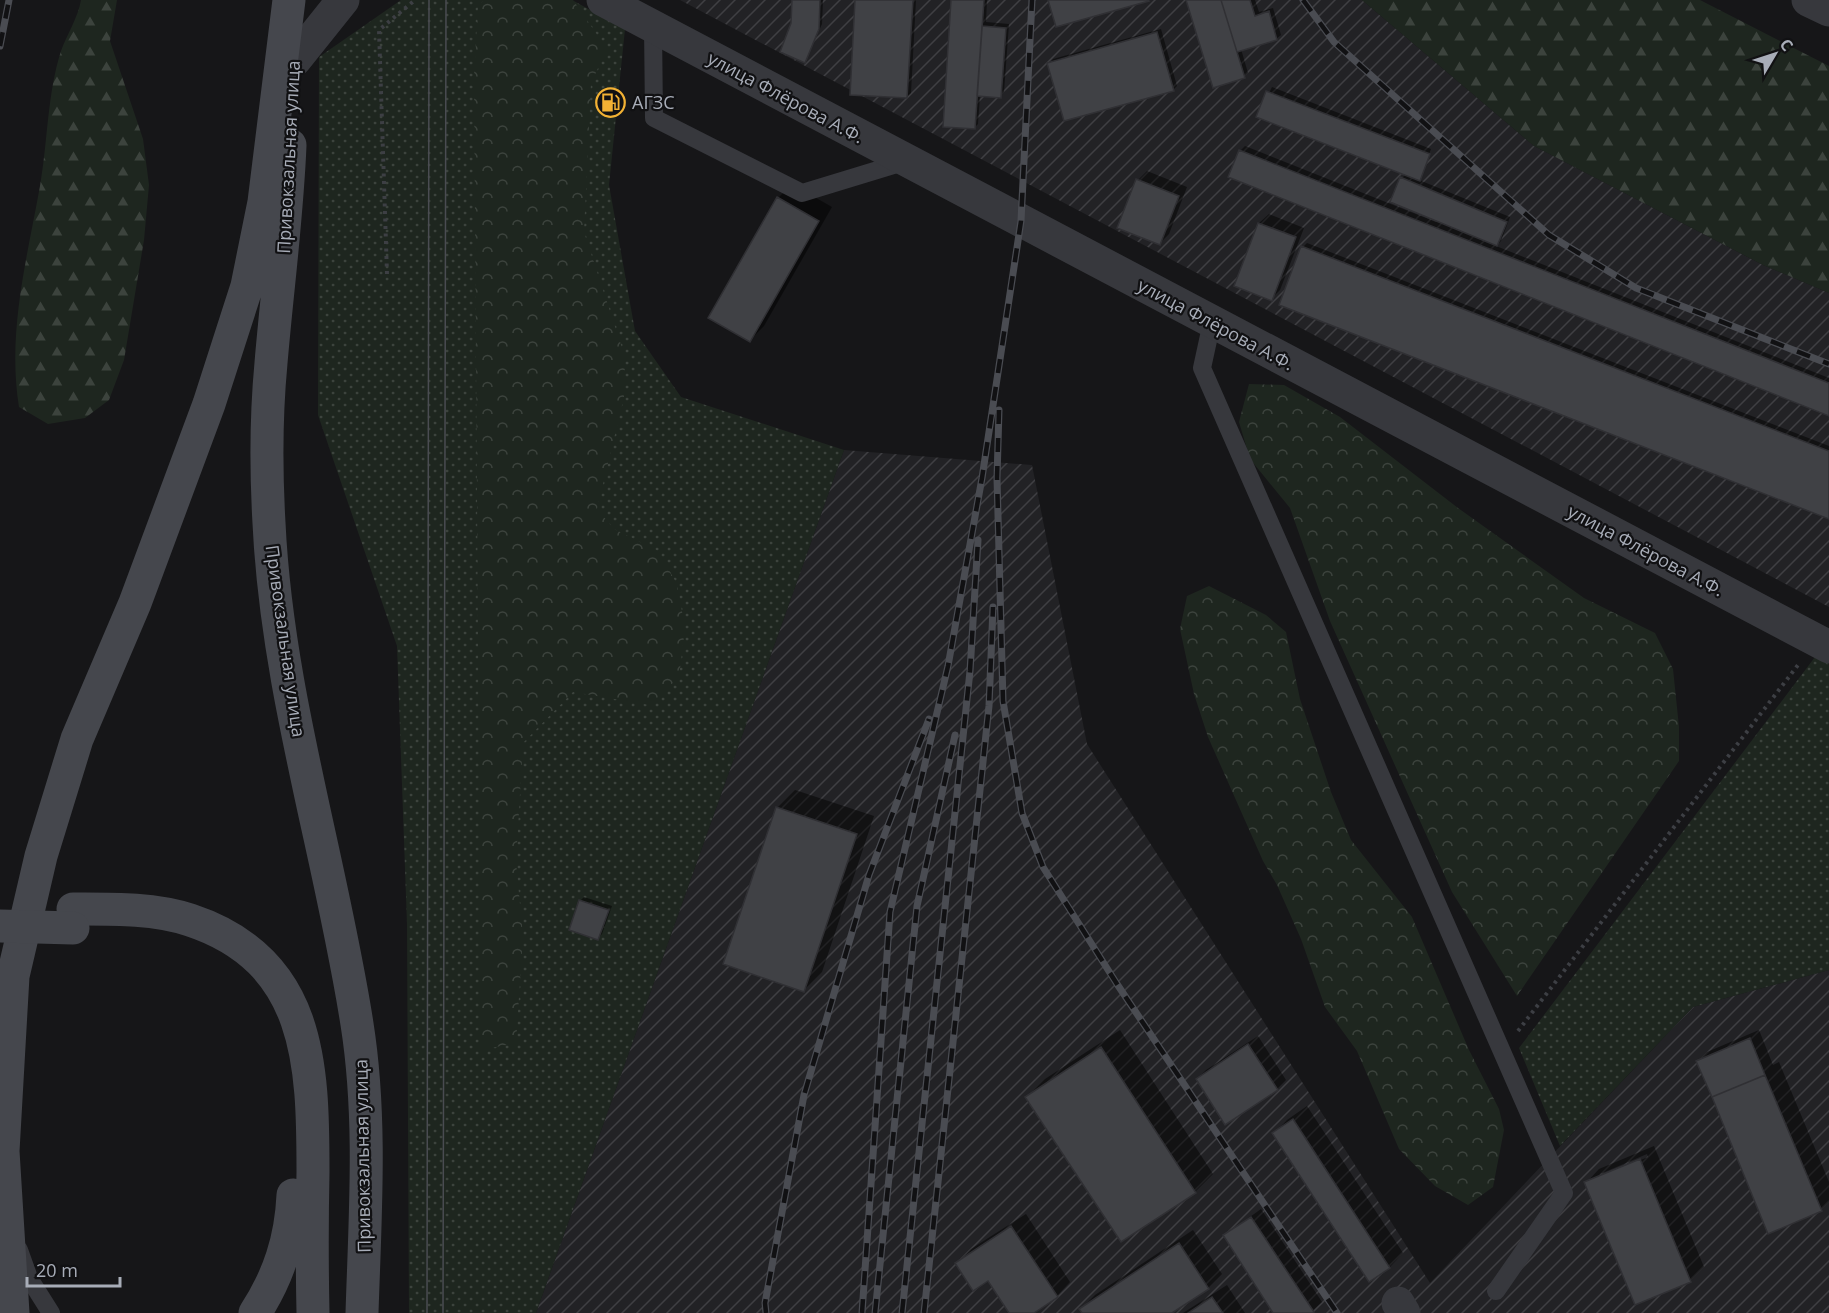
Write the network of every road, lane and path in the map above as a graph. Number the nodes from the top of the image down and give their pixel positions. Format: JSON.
{"nodes":[{"id":1,"x":291,"y":0,"type":"edge"},
{"id":2,"x":343,"y":0,"type":"edge"},
{"id":3,"x":415,"y":0,"type":"edge"},
{"id":4,"x":603,"y":0,"type":"edge"},
{"id":5,"x":1808,"y":0,"type":"edge"},
{"id":6,"x":1829,"y":10,"type":"edge"},
{"id":7,"x":653,"y":27,"type":"junction"},
{"id":8,"x":295,"y":60,"type":"junction"},
{"id":9,"x":908,"y":161,"type":"junction"},
{"id":10,"x":387,"y":274,"type":"dead end"},
{"id":11,"x":1212,"y":322,"type":"junction"},
{"id":12,"x":1823,"y":644,"type":"edge"},
{"id":13,"x":0,"y":908,"type":"edge"},
{"id":14,"x":73,"y":918,"type":"junction"},
{"id":15,"x":0,"y":926,"type":"edge"},
{"id":16,"x":1502,"y":1052,"type":"junction"},
{"id":17,"x":6,"y":1218,"type":"junction"},
{"id":18,"x":1496,"y":1291,"type":"dead end"},
{"id":19,"x":13,"y":1313,"type":"edge"},
{"id":20,"x":51,"y":1313,"type":"edge"},
{"id":21,"x":255,"y":1313,"type":"edge"},
{"id":22,"x":313,"y":1313,"type":"edge"},
{"id":23,"x":362,"y":1313,"type":"edge"}],
"edges":[{"from":1,"to":8,"type":"main road","name":"Привокзальная улица"},
{"from":1,"to":17,"type":"main road"},
{"from":2,"to":8,"type":"street"},
{"from":3,"to":10,"type":"path"},
{"from":4,"to":7,"type":"street","name":"улица Флёрова А.Ф."},
{"from":5,"to":6,"type":"street"},
{"from":7,"to":9,"type":"street","name":"улица Флёрова А.Ф."},
{"from":7,"to":9,"type":"lane"},
{"from":8,"to":23,"type":"main road","name":"Привокзальная улица"},
{"from":9,"to":11,"type":"street","name":"улица Флёрова А.Ф."},
{"from":11,"to":12,"type":"street","name":"улица Флёрова А.Ф."},
{"from":11,"to":16,"type":"lane"},
{"from":12,"to":16,"type":"path"},
{"from":13,"to":14,"type":"main road"},
{"from":14,"to":15,"type":"main road","bridge":true},
{"from":14,"to":21,"type":"main road"},
{"from":14,"to":22,"type":"main road"},
{"from":16,"to":18,"type":"lane"},
{"from":17,"to":19,"type":"main road"},
{"from":17,"to":20,"type":"lane"}]}
